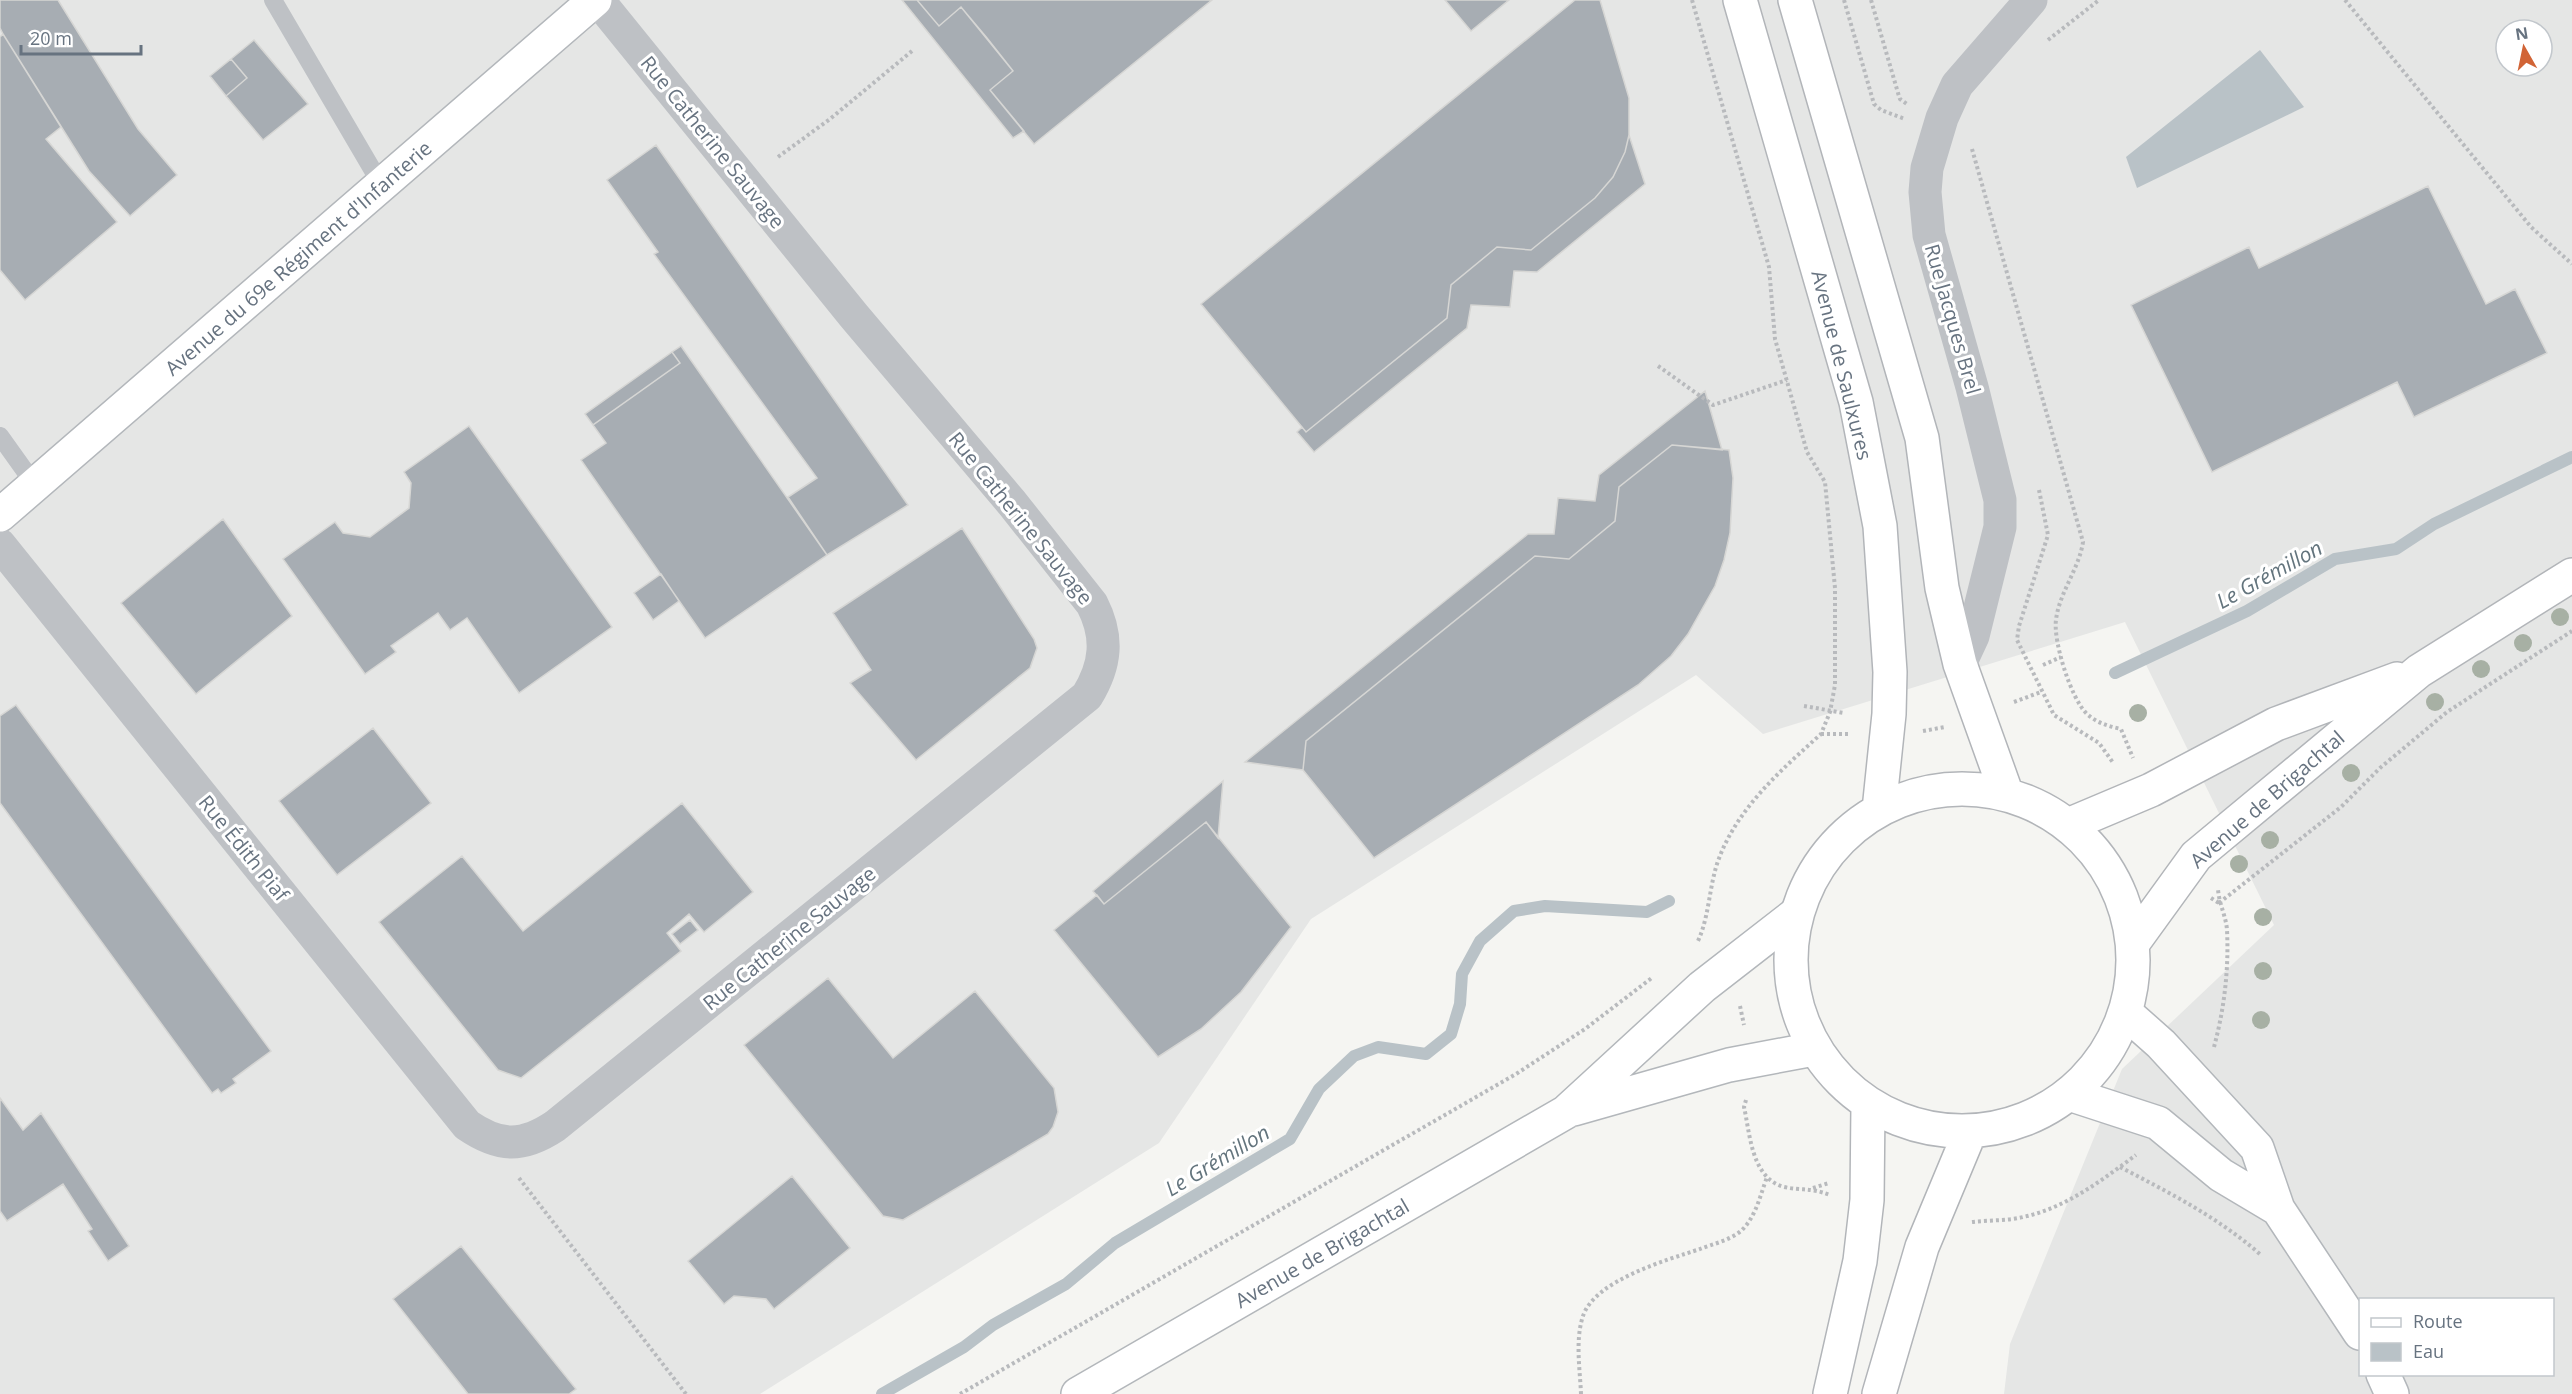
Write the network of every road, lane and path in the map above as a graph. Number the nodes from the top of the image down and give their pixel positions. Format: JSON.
{"nodes":[{"id":1,"x":273,"y":0,"type":"edge"},
{"id":2,"x":1692,"y":0,"type":"edge"},
{"id":3,"x":1740,"y":0,"type":"edge"},
{"id":4,"x":1795,"y":0,"type":"edge"},
{"id":5,"x":1871,"y":0,"type":"edge"},
{"id":6,"x":2031,"y":0,"type":"edge"},
{"id":7,"x":2100,"y":0,"type":"edge"},
{"id":8,"x":2345,"y":0,"type":"edge"},
{"id":9,"x":584,"y":4,"type":"edge"},
{"id":10,"x":2041,"y":46,"type":"dead end"},
{"id":11,"x":912,"y":51,"type":"dead end"},
{"id":12,"x":1912,"y":106,"type":"dead end"},
{"id":13,"x":1970,"y":142,"type":"dead end"},
{"id":14,"x":778,"y":158,"type":"dead end"},
{"id":15,"x":382,"y":186,"type":"junction"},
{"id":16,"x":2572,"y":264,"type":"edge"},
{"id":17,"x":1658,"y":366,"type":"dead end"},
{"id":18,"x":1787,"y":380,"type":"junction"},
{"id":19,"x":0,"y":436,"type":"edge"},
{"id":20,"x":35,"y":485,"type":"junction"},
{"id":21,"x":0,"y":515,"type":"edge"},
{"id":22,"x":0,"y":545,"type":"edge"},
{"id":23,"x":2572,"y":575,"type":"edge"},
{"id":24,"x":2572,"y":631,"type":"edge"},
{"id":25,"x":2061,"y":657,"type":"junction"},
{"id":26,"x":1960,"y":664,"type":"junction"},
{"id":27,"x":2043,"y":665,"type":"dead end"},
{"id":28,"x":2419,"y":671,"type":"junction"},
{"id":29,"x":1804,"y":706,"type":"dead end"},
{"id":30,"x":1830,"y":712,"type":"junction"},
{"id":31,"x":1844,"y":713,"type":"dead end"},
{"id":32,"x":1978,"y":716,"type":"junction"},
{"id":33,"x":1821,"y":734,"type":"junction"},
{"id":34,"x":1887,"y":734,"type":"junction"},
{"id":35,"x":2135,"y":782,"type":"junction"},
{"id":36,"x":2007,"y":795,"type":"junction"},
{"id":37,"x":1879,"y":810,"type":"junction"},
{"id":38,"x":2068,"y":825,"type":"junction"},
{"id":39,"x":2184,"y":872,"type":"junction"},
{"id":40,"x":2219,"y":903,"type":"junction"},
{"id":41,"x":1796,"y":914,"type":"junction"},
{"id":42,"x":2133,"y":943,"type":"junction"},
{"id":43,"x":1660,"y":973,"type":"dead end"},
{"id":44,"x":1718,"y":975,"type":"junction"},
{"id":45,"x":2126,"y":1013,"type":"junction"},
{"id":46,"x":2217,"y":1034,"type":"dead end"},
{"id":47,"x":1814,"y":1049,"type":"junction"},
{"id":48,"x":1748,"y":1061,"type":"junction"},
{"id":49,"x":2069,"y":1094,"type":"junction"},
{"id":50,"x":1868,"y":1105,"type":"junction"},
{"id":51,"x":1566,"y":1112,"type":"junction"},
{"id":52,"x":1970,"y":1132,"type":"junction"},
{"id":53,"x":496,"y":1142,"type":"junction"},
{"id":54,"x":2133,"y":1157,"type":"dead end"},
{"id":55,"x":2120,"y":1167,"type":"junction"},
{"id":56,"x":1767,"y":1177,"type":"junction"},
{"id":57,"x":1837,"y":1198,"type":"dead end"},
{"id":58,"x":2278,"y":1209,"type":"junction"},
{"id":59,"x":1980,"y":1221,"type":"dead end"},
{"id":60,"x":2268,"y":1261,"type":"dead end"},
{"id":61,"x":2359,"y":1330,"type":"edge"},
{"id":62,"x":2384,"y":1376,"type":"edge"},
{"id":63,"x":686,"y":1394,"type":"edge"},
{"id":64,"x":960,"y":1394,"type":"edge"},
{"id":65,"x":1078,"y":1394,"type":"edge"},
{"id":66,"x":1581,"y":1394,"type":"edge"},
{"id":67,"x":1830,"y":1394,"type":"edge"},
{"id":68,"x":1879,"y":1394,"type":"edge"},
{"id":69,"x":2392,"y":1394,"type":"edge"}],
"edges":[{"from":1,"to":15,"type":"lane"},
{"from":2,"to":18,"type":"path"},
{"from":3,"to":34,"type":"main road","name":"Avenue de Saulxures"},
{"from":4,"to":26,"type":"main road"},
{"from":5,"to":12,"type":"path"},
{"from":6,"to":26,"type":"street","name":"Rue Jacques Brel"},
{"from":7,"to":10,"type":"path"},
{"from":8,"to":16,"type":"path"},
{"from":9,"to":15,"type":"main road","name":"Avenue du 69e Régiment d'Infanterie"},
{"from":9,"to":53,"type":"street","name":"Rue Catherine Sauvage"},
{"from":11,"to":14,"type":"path"},
{"from":13,"to":25,"type":"path"},
{"from":15,"to":20,"type":"main road","name":"Avenue du 69e Régiment d'Infanterie"},
{"from":17,"to":18,"type":"path"},
{"from":18,"to":30,"type":"path"},
{"from":19,"to":20,"type":"lane"},
{"from":20,"to":21,"type":"main road","name":"Avenue du 69e Régiment d'Infanterie"},
{"from":22,"to":53,"type":"street","name":"Rue Édith Piaf"},
{"from":23,"to":28,"type":"main road","name":"Avenue de Brigachtal"},
{"from":24,"to":40,"type":"path"},
{"from":25,"to":27,"type":"path"},
{"from":25,"to":35,"type":"path"},
{"from":26,"to":32,"type":"main road"},
{"from":28,"to":35,"type":"main road","name":"Avenue de Brigachtal"},
{"from":28,"to":39,"type":"main road","name":"Avenue de Brigachtal"},
{"from":29,"to":30,"type":"path"},
{"from":30,"to":31,"type":"path"},
{"from":30,"to":33,"type":"path"},
{"from":32,"to":34,"type":"path"},
{"from":32,"to":35,"type":"path"},
{"from":32,"to":36,"type":"main road"},
{"from":33,"to":34,"type":"path"},
{"from":33,"to":44,"type":"path"},
{"from":34,"to":37,"type":"main road","name":"Avenue de Saulxures"},
{"from":35,"to":38,"type":"main road","name":"Avenue de Brigachtal"},
{"from":36,"to":37,"type":"main road"},
{"from":36,"to":38,"type":"main road"},
{"from":37,"to":41,"type":"main road"},
{"from":38,"to":42,"type":"main road"},
{"from":39,"to":40,"type":"path"},
{"from":39,"to":42,"type":"main road","name":"Avenue de Brigachtal"},
{"from":40,"to":46,"type":"path"},
{"from":41,"to":44,"type":"main road","name":"Avenue de Brigachtal"},
{"from":41,"to":47,"type":"main road"},
{"from":42,"to":45,"type":"main road"},
{"from":43,"to":64,"type":"path"},
{"from":44,"to":48,"type":"path"},
{"from":44,"to":51,"type":"main road","name":"Avenue de Brigachtal"},
{"from":45,"to":49,"type":"main road"},
{"from":45,"to":58,"type":"main road"},
{"from":47,"to":48,"type":"main road","name":"Avenue de Brigachtal"},
{"from":47,"to":50,"type":"main road"},
{"from":48,"to":51,"type":"main road","name":"Avenue de Brigachtal"},
{"from":48,"to":56,"type":"path"},
{"from":49,"to":52,"type":"main road"},
{"from":49,"to":58,"type":"main road"},
{"from":50,"to":52,"type":"main road"},
{"from":50,"to":67,"type":"main road"},
{"from":51,"to":65,"type":"main road","name":"Avenue de Brigachtal"},
{"from":52,"to":68,"type":"main road"},
{"from":53,"to":63,"type":"path"},
{"from":54,"to":55,"type":"path"},
{"from":55,"to":59,"type":"path"},
{"from":55,"to":60,"type":"path"},
{"from":56,"to":57,"type":"path"},
{"from":56,"to":66,"type":"path"},
{"from":58,"to":61,"type":"main road"},
{"from":62,"to":69,"type":"main road"}]}
